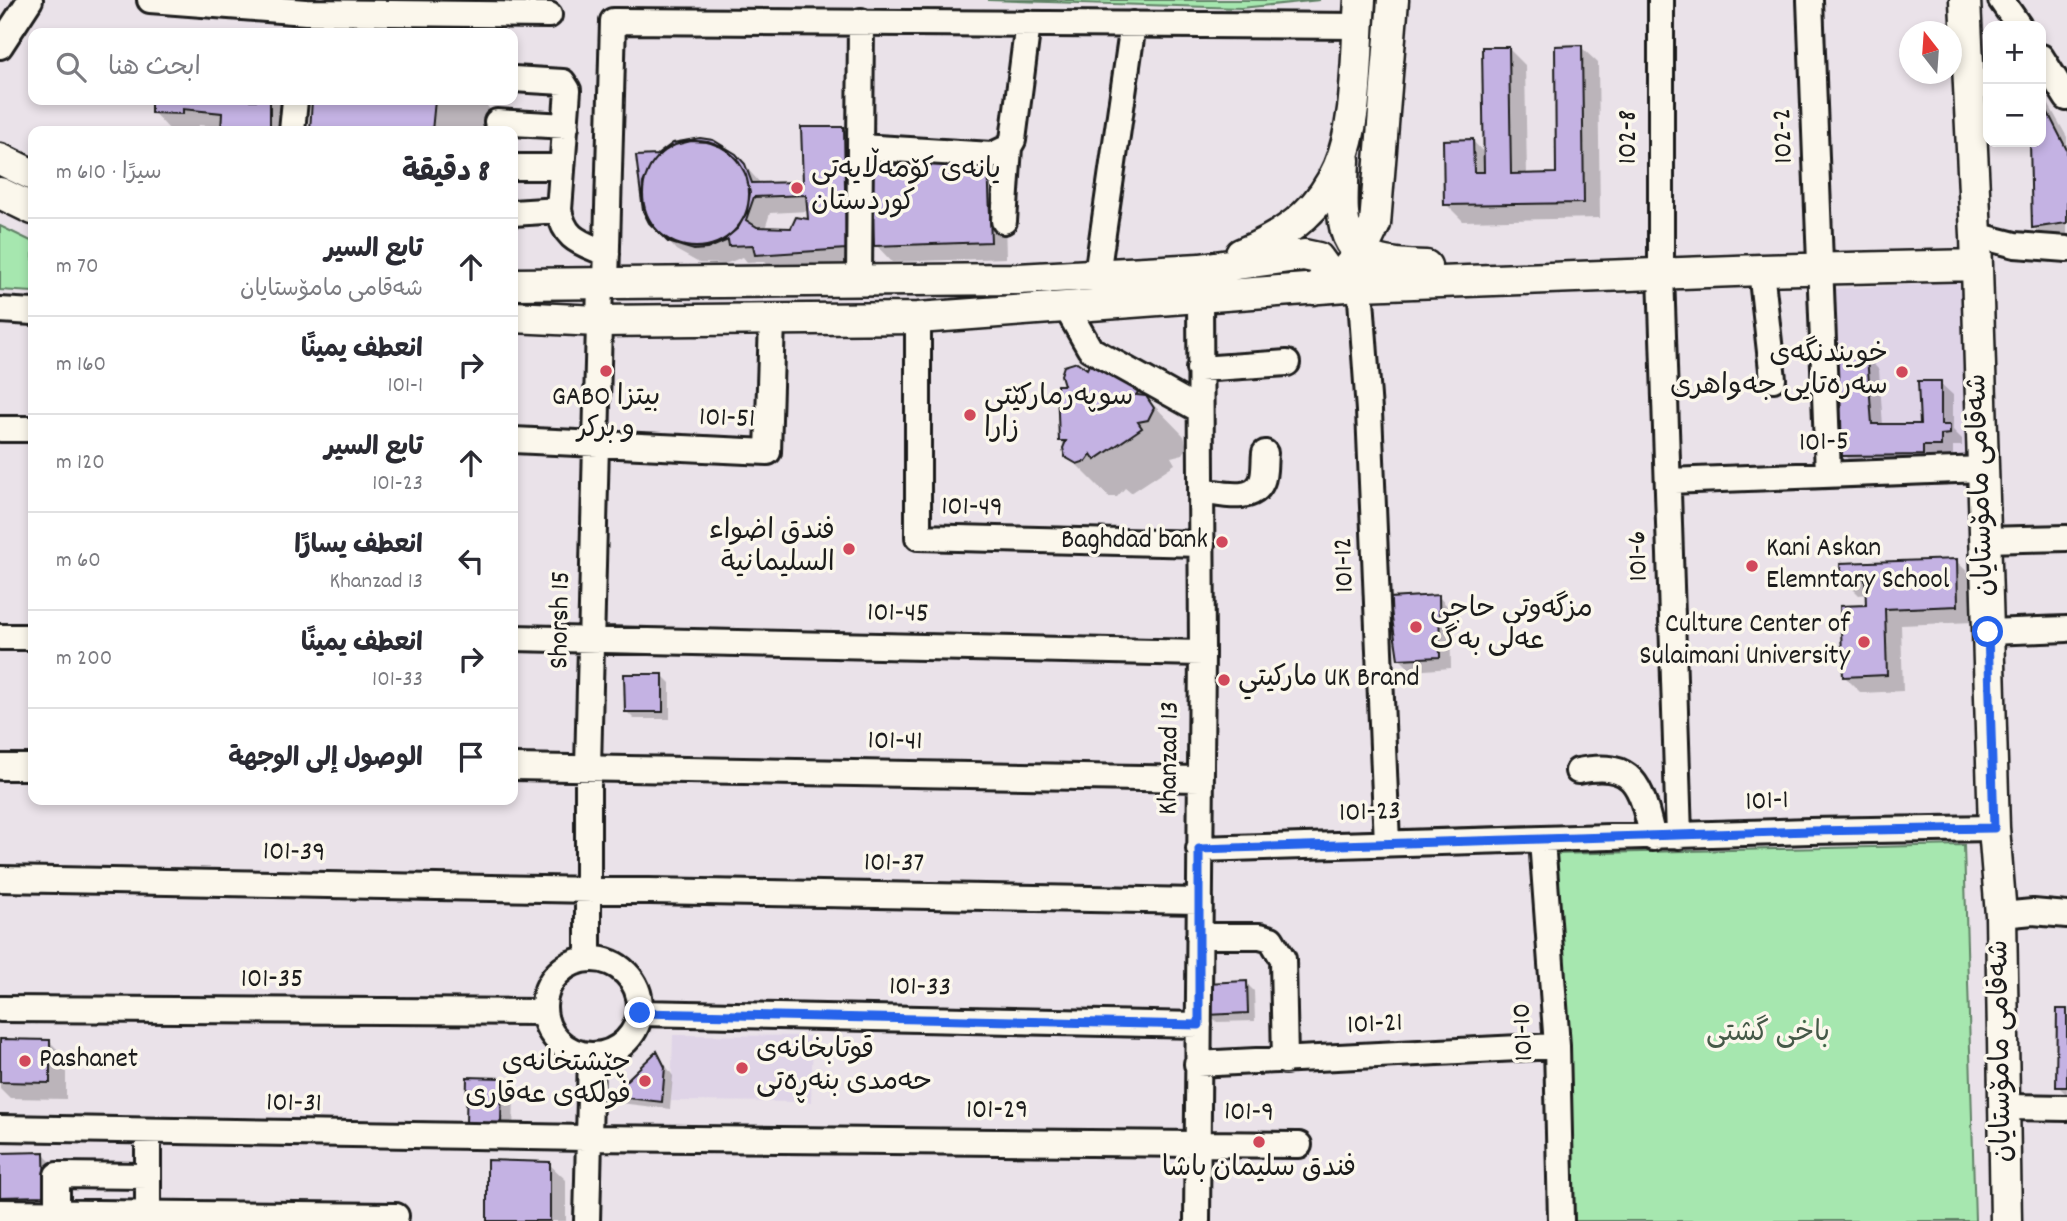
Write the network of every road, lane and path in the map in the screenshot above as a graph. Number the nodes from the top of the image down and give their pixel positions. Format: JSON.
{"nodes":[{"id":1,"x":30,"y":0,"type":"edge"},
{"id":2,"x":150,"y":0,"type":"edge"},
{"id":3,"x":1393,"y":0,"type":"edge"},
{"id":4,"x":1661,"y":0,"type":"edge"},
{"id":5,"x":1810,"y":0,"type":"edge"},
{"id":6,"x":1965,"y":0,"type":"edge"},
{"id":7,"x":2001,"y":0,"type":"edge"},
{"id":8,"x":613,"y":11,"type":"edge"},
{"id":9,"x":1359,"y":13,"type":"edge"},
{"id":10,"x":549,"y":15,"type":"dead end"},
{"id":11,"x":860,"y":20,"type":"junction"},
{"id":12,"x":2016,"y":21,"type":"edge"},
{"id":13,"x":304,"y":22,"type":"edge"},
{"id":14,"x":1028,"y":23,"type":"junction"},
{"id":15,"x":1133,"y":24,"type":"junction"},
{"id":16,"x":0,"y":46,"type":"edge"},
{"id":17,"x":2046,"y":65,"type":"edge"},
{"id":18,"x":518,"y":79,"type":"edge"},
{"id":19,"x":2067,"y":98,"type":"edge"},
{"id":20,"x":295,"y":105,"type":"edge"},
{"id":21,"x":497,"y":118,"type":"edge"},
{"id":22,"x":292,"y":126,"type":"edge"},
{"id":23,"x":566,"y":126,"type":"junction"},
{"id":24,"x":860,"y":147,"type":"junction"},
{"id":25,"x":1009,"y":147,"type":"junction"},
{"id":26,"x":0,"y":159,"type":"edge"},
{"id":27,"x":1344,"y":160,"type":"junction"},
{"id":28,"x":518,"y":167,"type":"edge"},
{"id":29,"x":562,"y":167,"type":"junction"},
{"id":30,"x":28,"y":173,"type":"edge"},
{"id":31,"x":0,"y":193,"type":"edge"},
{"id":32,"x":28,"y":207,"type":"edge"},
{"id":33,"x":559,"y":210,"type":"junction"},
{"id":34,"x":518,"y":213,"type":"edge"},
{"id":35,"x":1003,"y":221,"type":"dead end"},
{"id":36,"x":2067,"y":248,"type":"edge"},
{"id":37,"x":1976,"y":249,"type":"junction"},
{"id":38,"x":1361,"y":253,"type":"junction"},
{"id":39,"x":607,"y":254,"type":"junction"},
{"id":40,"x":1820,"y":260,"type":"junction"},
{"id":41,"x":1661,"y":266,"type":"junction"},
{"id":42,"x":1761,"y":270,"type":"junction"},
{"id":43,"x":1097,"y":275,"type":"junction"},
{"id":44,"x":859,"y":279,"type":"junction"},
{"id":45,"x":603,"y":283,"type":"junction"},
{"id":46,"x":1200,"y":283,"type":"junction"},
{"id":47,"x":518,"y":284,"type":"edge"},
{"id":48,"x":1360,"y":285,"type":"junction"},
{"id":49,"x":1314,"y":289,"type":"junction"},
{"id":50,"x":1067,"y":309,"type":"junction"},
{"id":51,"x":0,"y":310,"type":"edge"},
{"id":52,"x":28,"y":312,"type":"edge"},
{"id":53,"x":518,"y":317,"type":"edge"},
{"id":54,"x":918,"y":318,"type":"junction"},
{"id":55,"x":772,"y":320,"type":"junction"},
{"id":56,"x":598,"y":321,"type":"junction"},
{"id":57,"x":1287,"y":363,"type":"dead end"},
{"id":58,"x":1199,"y":369,"type":"junction"},
{"id":59,"x":1773,"y":379,"type":"dead end"},
{"id":60,"x":1200,"y":410,"type":"junction"},
{"id":61,"x":0,"y":429,"type":"edge"},
{"id":62,"x":28,"y":429,"type":"edge"},
{"id":63,"x":518,"y":440,"type":"edge"},
{"id":64,"x":595,"y":444,"type":"junction"},
{"id":65,"x":1265,"y":453,"type":"dead end"},
{"id":66,"x":1983,"y":469,"type":"junction"},
{"id":67,"x":1828,"y":473,"type":"junction"},
{"id":68,"x":1668,"y":481,"type":"junction"},
{"id":69,"x":1201,"y":491,"type":"junction"},
{"id":70,"x":2067,"y":538,"type":"edge"},
{"id":71,"x":1985,"y":541,"type":"junction"},
{"id":72,"x":1202,"y":544,"type":"junction"},
{"id":73,"x":2067,"y":629,"type":"edge"},
{"id":74,"x":1988,"y":632,"type":"junction"},
{"id":75,"x":0,"y":637,"type":"edge"},
{"id":76,"x":28,"y":637,"type":"edge"},
{"id":77,"x":518,"y":638,"type":"edge"},
{"id":78,"x":592,"y":638,"type":"junction"},
{"id":79,"x":1202,"y":653,"type":"junction"},
{"id":80,"x":0,"y":766,"type":"edge"},
{"id":81,"x":28,"y":767,"type":"edge"},
{"id":82,"x":518,"y":767,"type":"edge"},
{"id":83,"x":588,"y":767,"type":"junction"},
{"id":84,"x":1578,"y":771,"type":"dead end"},
{"id":85,"x":1200,"y":779,"type":"junction"},
{"id":86,"x":1994,"y":828,"type":"junction"},
{"id":87,"x":1679,"y":836,"type":"junction"},
{"id":88,"x":1653,"y":838,"type":"junction"},
{"id":89,"x":1542,"y":840,"type":"junction"},
{"id":90,"x":1387,"y":844,"type":"junction"},
{"id":91,"x":1199,"y":849,"type":"junction"},
{"id":92,"x":0,"y":879,"type":"edge"},
{"id":93,"x":587,"y":888,"type":"junction"},
{"id":94,"x":1199,"y":901,"type":"junction"},
{"id":95,"x":2001,"y":915,"type":"junction"},
{"id":96,"x":2067,"y":915,"type":"edge"},
{"id":97,"x":1199,"y":936,"type":"junction"},
{"id":98,"x":588,"y":959,"type":"junction"},
{"id":99,"x":0,"y":1009,"type":"edge"},
{"id":100,"x":544,"y":1012,"type":"junction"},
{"id":101,"x":640,"y":1013,"type":"junction"},
{"id":102,"x":1199,"y":1025,"type":"junction"},
{"id":103,"x":1557,"y":1046,"type":"junction"},
{"id":104,"x":591,"y":1055,"type":"junction"},
{"id":105,"x":1285,"y":1061,"type":"junction"},
{"id":106,"x":1197,"y":1064,"type":"junction"},
{"id":107,"x":2002,"y":1107,"type":"junction"},
{"id":108,"x":2067,"y":1108,"type":"edge"},
{"id":109,"x":0,"y":1128,"type":"edge"},
{"id":110,"x":148,"y":1133,"type":"junction"},
{"id":111,"x":586,"y":1138,"type":"junction"},
{"id":112,"x":1197,"y":1143,"type":"junction"},
{"id":113,"x":1299,"y":1145,"type":"dead end"},
{"id":114,"x":148,"y":1176,"type":"junction"},
{"id":115,"x":0,"y":1212,"type":"edge"},
{"id":116,"x":57,"y":1214,"type":"junction"},
{"id":117,"x":396,"y":1216,"type":"dead end"},
{"id":118,"x":148,"y":1218,"type":"edge"},
{"id":119,"x":587,"y":1221,"type":"edge"},
{"id":120,"x":1197,"y":1221,"type":"edge"},
{"id":121,"x":1560,"y":1221,"type":"edge"},
{"id":122,"x":2006,"y":1221,"type":"edge"}],
"edges":[{"from":1,"to":16,"type":"street"},
{"from":2,"to":13,"type":"street"},
{"from":3,"to":38,"type":"main road"},
{"from":4,"to":41,"type":"street","name":"102-8"},
{"from":5,"to":40,"type":"street","name":"102-2"},
{"from":6,"to":37,"type":"main road","name":"شەقامی مامۆستایان"},
{"from":7,"to":12,"type":"street"},
{"from":8,"to":11,"type":"street"},
{"from":8,"to":39,"type":"street","name":"Shorsh 15"},
{"from":9,"to":15,"type":"street"},
{"from":9,"to":27,"type":"main road"},
{"from":10,"to":13,"type":"street"},
{"from":11,"to":14,"type":"street"},
{"from":11,"to":24,"type":"street"},
{"from":14,"to":15,"type":"street"},
{"from":14,"to":25,"type":"street"},
{"from":15,"to":43,"type":"street"},
{"from":17,"to":19,"type":"street"},
{"from":18,"to":23,"type":"street"},
{"from":20,"to":22,"type":"street"},
{"from":21,"to":23,"type":"street"},
{"from":23,"to":29,"type":"street"},
{"from":24,"to":25,"type":"street"},
{"from":24,"to":44,"type":"street"},
{"from":25,"to":35,"type":"street"},
{"from":26,"to":30,"type":"main road"},
{"from":27,"to":38,"type":"main road"},
{"from":27,"to":46,"type":"main road"},
{"from":28,"to":29,"type":"street"},
{"from":29,"to":33,"type":"street"},
{"from":31,"to":32,"type":"main road"},
{"from":33,"to":34,"type":"street"},
{"from":33,"to":39,"type":"street"},
{"from":36,"to":37,"type":"street"},
{"from":37,"to":40,"type":"main road"},
{"from":37,"to":66,"type":"main road","name":"شەقامی مامۆستایان"},
{"from":38,"to":41,"type":"main road"},
{"from":38,"to":49,"type":"main road"},
{"from":39,"to":45,"type":"street","name":"Shorsh 15"},
{"from":40,"to":41,"type":"main road"},
{"from":40,"to":42,"type":"main road"},
{"from":40,"to":67,"type":"street","name":"102-2"},
{"from":41,"to":42,"type":"main road"},
{"from":41,"to":48,"type":"main road"},
{"from":41,"to":68,"type":"street","name":"101-6"},
{"from":42,"to":59,"type":"street"},
{"from":43,"to":44,"type":"main road"},
{"from":43,"to":46,"type":"main road"},
{"from":44,"to":45,"type":"main road"},
{"from":45,"to":47,"type":"main road"},
{"from":45,"to":56,"type":"street","name":"Shorsh 15"},
{"from":46,"to":49,"type":"main road"},
{"from":46,"to":50,"type":"main road"},
{"from":46,"to":58,"type":"street","name":"Khanzad 13"},
{"from":48,"to":49,"type":"main road"},
{"from":48,"to":90,"type":"street","name":"101-12"},
{"from":50,"to":54,"type":"main road"},
{"from":50,"to":60,"type":"street"},
{"from":51,"to":52,"type":"street"},
{"from":53,"to":56,"type":"main road"},
{"from":54,"to":55,"type":"main road"},
{"from":54,"to":72,"type":"street","name":"101-49"},
{"from":55,"to":56,"type":"main road"},
{"from":55,"to":64,"type":"street","name":"101-51"},
{"from":56,"to":64,"type":"street","name":"Shorsh 15"},
{"from":57,"to":58,"type":"street"},
{"from":58,"to":60,"type":"street","name":"Khanzad 13"},
{"from":60,"to":69,"type":"street","name":"Khanzad 13"},
{"from":61,"to":62,"type":"street"},
{"from":63,"to":64,"type":"street"},
{"from":64,"to":78,"type":"street","name":"Shorsh 15"},
{"from":65,"to":69,"type":"street"},
{"from":66,"to":67,"type":"street","name":"101-5"},
{"from":66,"to":71,"type":"main road","name":"شەقامی مامۆستایان"},
{"from":67,"to":68,"type":"street","name":"101-5"},
{"from":68,"to":87,"type":"street","name":"101-6"},
{"from":69,"to":72,"type":"street","name":"Khanzad 13"},
{"from":70,"to":71,"type":"street"},
{"from":71,"to":74,"type":"main road","name":"شەقامی مامۆستایان"},
{"from":72,"to":79,"type":"street","name":"Khanzad 13"},
{"from":73,"to":74,"type":"street"},
{"from":74,"to":86,"type":"main road","name":"شەقامی مامۆستایان"},
{"from":75,"to":76,"type":"street"},
{"from":77,"to":78,"type":"street","name":"101-45"},
{"from":78,"to":79,"type":"street","name":"101-45"},
{"from":78,"to":83,"type":"street","name":"Shorsh 15"},
{"from":79,"to":85,"type":"street","name":"Khanzad 13"},
{"from":80,"to":81,"type":"street"},
{"from":82,"to":83,"type":"street","name":"101-41"},
{"from":83,"to":85,"type":"street","name":"101-41"},
{"from":83,"to":93,"type":"street","name":"Shorsh 15"},
{"from":84,"to":88,"type":"street"},
{"from":85,"to":91,"type":"street","name":"Khanzad 13"},
{"from":86,"to":87,"type":"street","name":"101-1"},
{"from":86,"to":95,"type":"main road","name":"شەقامی مامۆستایان"},
{"from":87,"to":88,"type":"street","name":"101-1"},
{"from":88,"to":89,"type":"street","name":"101-1"},
{"from":89,"to":90,"type":"street","name":"101-23"},
{"from":89,"to":103,"type":"street","name":"101-10"},
{"from":90,"to":91,"type":"street","name":"101-23"},
{"from":91,"to":94,"type":"street","name":"Khanzad 13"},
{"from":92,"to":93,"type":"street","name":"101-39"},
{"from":93,"to":94,"type":"street","name":"101-37"},
{"from":93,"to":98,"type":"street","name":"Shorsh 15"},
{"from":94,"to":97,"type":"street","name":"Khanzad 13"},
{"from":95,"to":96,"type":"street"},
{"from":95,"to":107,"type":"main road","name":"شەقامی مامۆستایان"},
{"from":97,"to":102,"type":"street","name":"Khanzad 13"},
{"from":97,"to":105,"type":"street"},
{"from":98,"to":100,"type":"street"},
{"from":98,"to":101,"type":"street"},
{"from":99,"to":100,"type":"street","name":"101-35"},
{"from":100,"to":104,"type":"street"},
{"from":101,"to":102,"type":"street","name":"101-33"},
{"from":101,"to":104,"type":"street"},
{"from":102,"to":106,"type":"street","name":"Khanzad 13"},
{"from":103,"to":105,"type":"street","name":"101-21"},
{"from":103,"to":121,"type":"street","name":"101-10"},
{"from":104,"to":111,"type":"street"},
{"from":105,"to":106,"type":"street","name":"101-21"},
{"from":106,"to":112,"type":"street","name":"Khanzad 13"},
{"from":107,"to":108,"type":"street"},
{"from":107,"to":122,"type":"main road","name":"شەقامی مامۆستایان"},
{"from":109,"to":110,"type":"street","name":"101-31"},
{"from":110,"to":111,"type":"street","name":"101-31"},
{"from":110,"to":114,"type":"street"},
{"from":111,"to":112,"type":"street","name":"101-29"},
{"from":111,"to":119,"type":"street"},
{"from":112,"to":113,"type":"street","name":"101-9"},
{"from":112,"to":120,"type":"street","name":"Khanzad 13"},
{"from":114,"to":116,"type":"street"},
{"from":114,"to":118,"type":"street"},
{"from":115,"to":116,"type":"street"},
{"from":116,"to":118,"type":"street"},
{"from":117,"to":118,"type":"street"}]}
